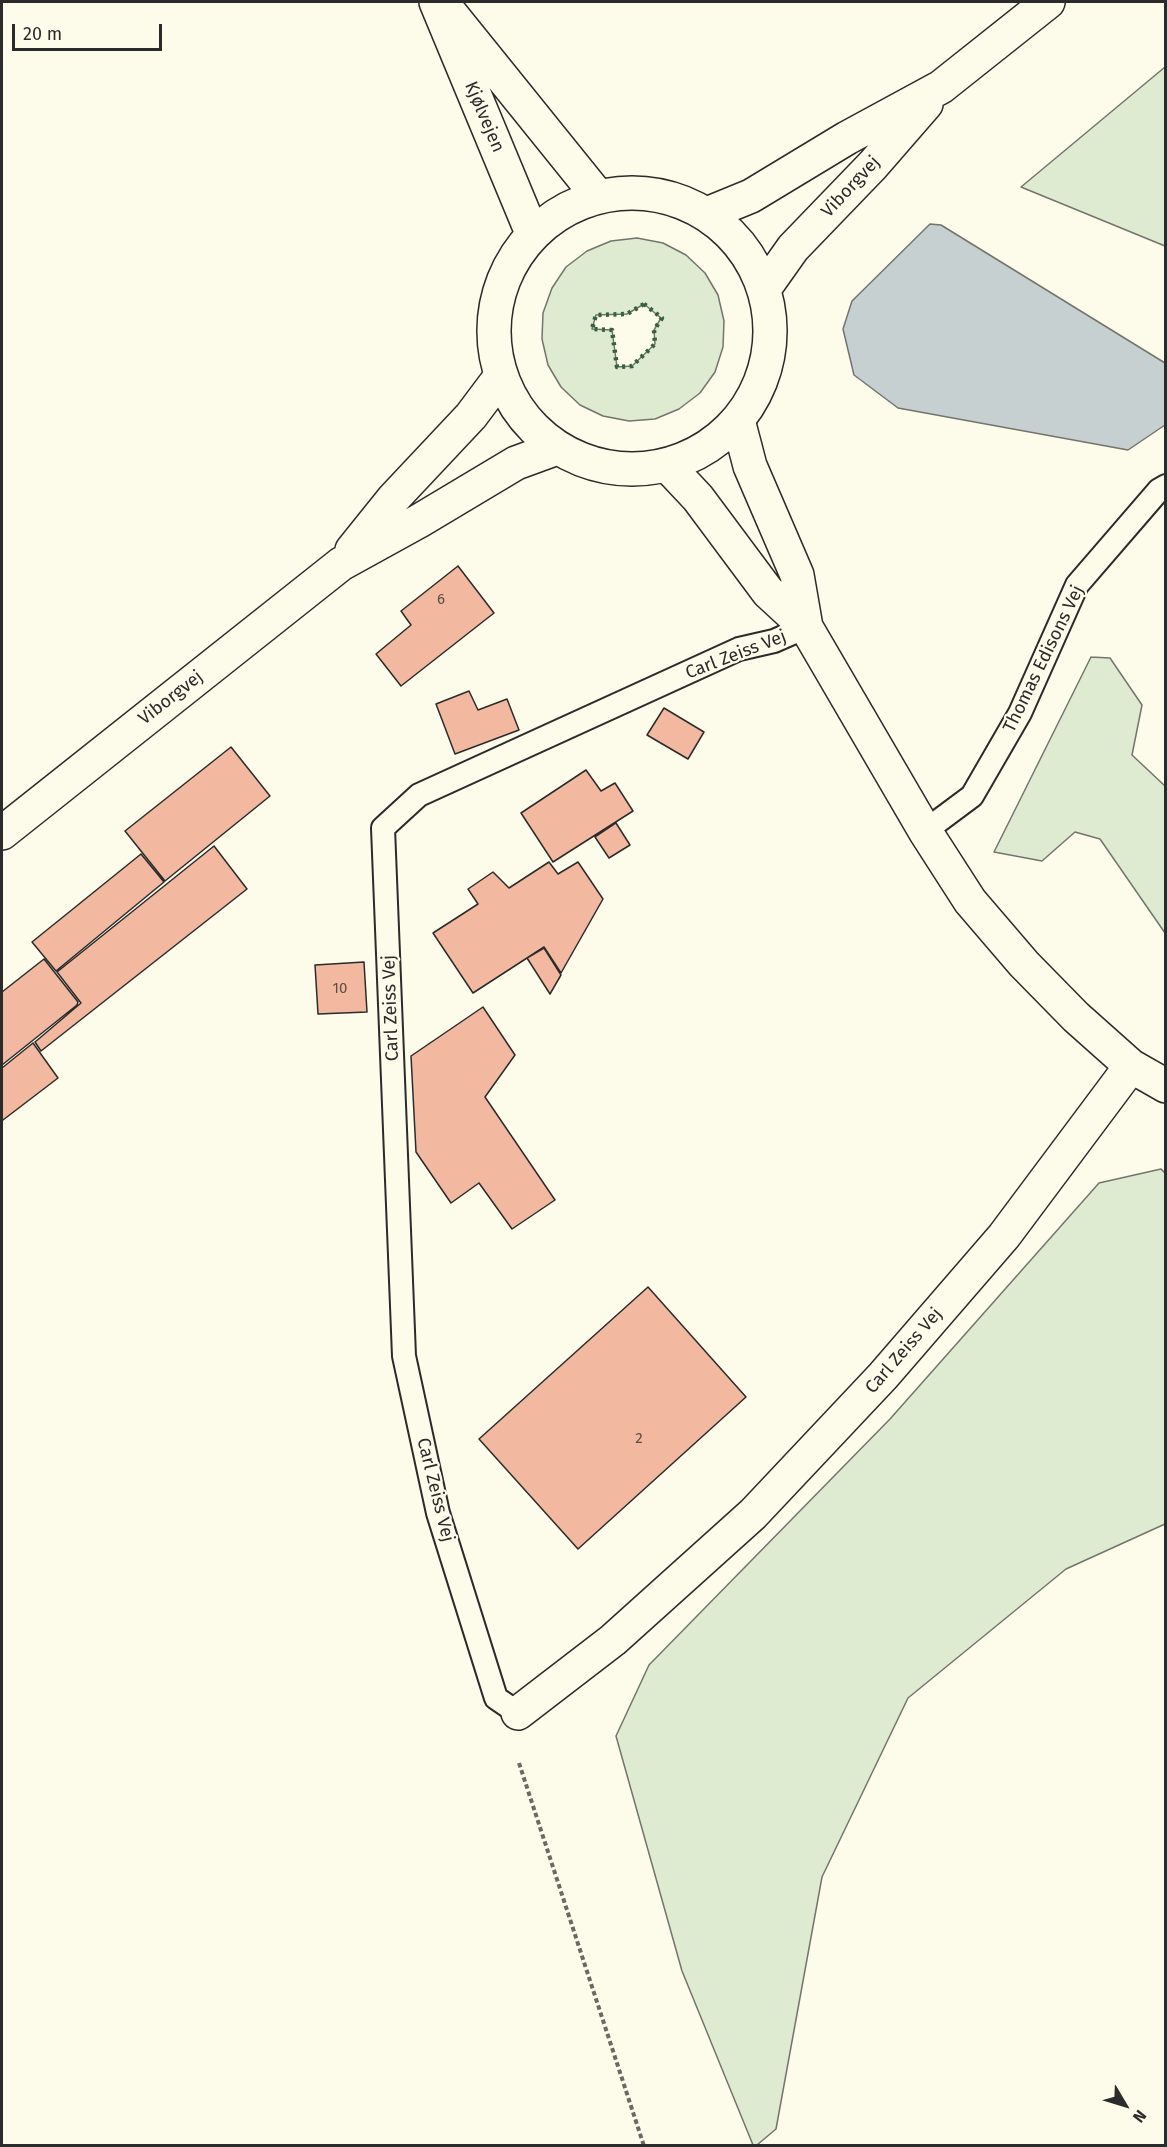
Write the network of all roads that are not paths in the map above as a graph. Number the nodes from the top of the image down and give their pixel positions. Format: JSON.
{"nodes":[{"id":1,"x":438,"y":2,"type":"edge"},
{"id":2,"x":1048,"y":2,"type":"edge"},
{"id":3,"x":941,"y":87,"type":"junction"},
{"id":4,"x":597,"y":195,"type":"junction"},
{"id":5,"x":707,"y":214,"type":"junction"},
{"id":6,"x":532,"y":233,"type":"junction"},
{"id":7,"x":765,"y":289,"type":"junction"},
{"id":8,"x":501,"y":376,"type":"junction"},
{"id":9,"x":738,"y":420,"type":"junction"},
{"id":10,"x":556,"y":448,"type":"junction"},
{"id":11,"x":667,"y":465,"type":"junction"},
{"id":12,"x":1166,"y":486,"type":"edge"},
{"id":13,"x":341,"y":564,"type":"junction"},
{"id":14,"x":806,"y":627,"type":"junction"},
{"id":15,"x":925,"y":831,"type":"junction"},
{"id":16,"x":2,"y":833,"type":"edge"},
{"id":17,"x":1131,"y":1066,"type":"junction"},
{"id":18,"x":1166,"y":1086,"type":"edge"},
{"id":19,"x":518,"y":1713,"type":"joint"}],
"edges":[{"from":1,"to":4,"type":"main road","name":"Kjølvejen"},
{"from":1,"to":6,"type":"main road","name":"Kjølvejen"},
{"from":2,"to":3,"type":"main road","name":"Viborgvej"},
{"from":3,"to":5,"type":"main road","name":"Viborgvej"},
{"from":3,"to":7,"type":"main road","name":"Viborgvej"},
{"from":4,"to":5,"type":"main road"},
{"from":4,"to":6,"type":"main road"},
{"from":5,"to":7,"type":"main road"},
{"from":6,"to":8,"type":"main road"},
{"from":7,"to":9,"type":"main road"},
{"from":8,"to":10,"type":"main road"},
{"from":8,"to":13,"type":"main road","name":"Viborgvej"},
{"from":9,"to":11,"type":"main road"},
{"from":9,"to":14,"type":"main road"},
{"from":10,"to":11,"type":"main road"},
{"from":10,"to":13,"type":"main road","name":"Viborgvej"},
{"from":11,"to":14,"type":"main road"},
{"from":12,"to":15,"type":"lane","name":"Thomas Edisons Vej"},
{"from":13,"to":16,"type":"main road","name":"Viborgvej"},
{"from":14,"to":15,"type":"main road"},
{"from":14,"to":19,"type":"lane","name":"Carl Zeiss Vej"},
{"from":15,"to":17,"type":"main road"},
{"from":17,"to":18,"type":"main road"},
{"from":17,"to":19,"type":"main road","name":"Carl Zeiss Vej"}]}
